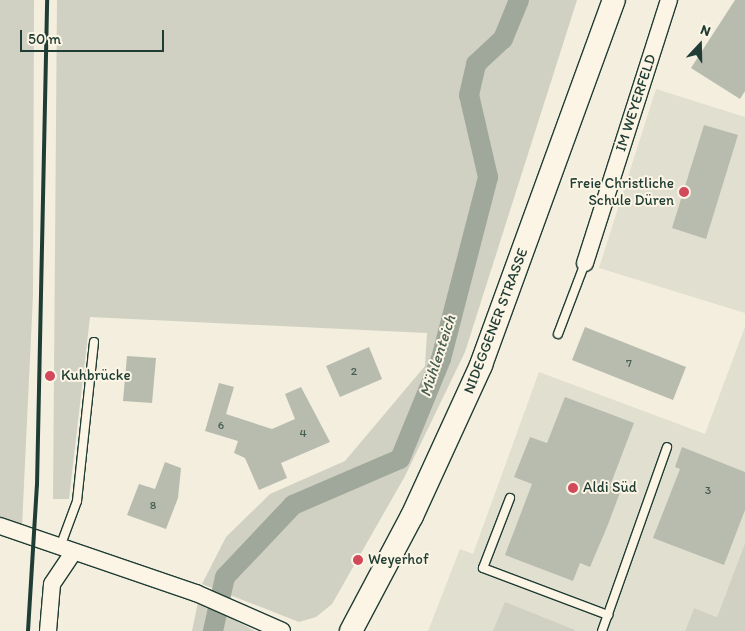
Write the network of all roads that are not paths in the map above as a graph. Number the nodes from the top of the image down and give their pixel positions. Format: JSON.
{"nodes":[{"id":1,"x":614,"y":0,"type":"edge"},
{"id":2,"x":669,"y":0,"type":"edge"},
{"id":3,"x":585,"y":263,"type":"joint"},
{"id":4,"x":558,"y":334,"type":"dead end"},
{"id":5,"x":94,"y":342,"type":"dead end"},
{"id":6,"x":667,"y":448,"type":"dead end"},
{"id":7,"x":510,"y":498,"type":"dead end"},
{"id":8,"x":0,"y":526,"type":"edge"},
{"id":9,"x":66,"y":550,"type":"junction"},
{"id":10,"x":608,"y":615,"type":"junction"},
{"id":11,"x":48,"y":631,"type":"edge"},
{"id":12,"x":282,"y":631,"type":"edge"},
{"id":13,"x":351,"y":631,"type":"edge"},
{"id":14,"x":602,"y":631,"type":"edge"}],
"edges":[{"from":1,"to":13,"type":"main road","name":"NIDEGGENER STRASSE"},
{"from":2,"to":3,"type":"street","name":"IM WEYERFELD"},
{"from":3,"to":4,"type":"lane"},
{"from":5,"to":9,"type":"lane"},
{"from":6,"to":10,"type":"lane"},
{"from":7,"to":10,"type":"lane"},
{"from":8,"to":9,"type":"street"},
{"from":9,"to":11,"type":"street"},
{"from":9,"to":12,"type":"street"},
{"from":10,"to":14,"type":"lane"}]}
